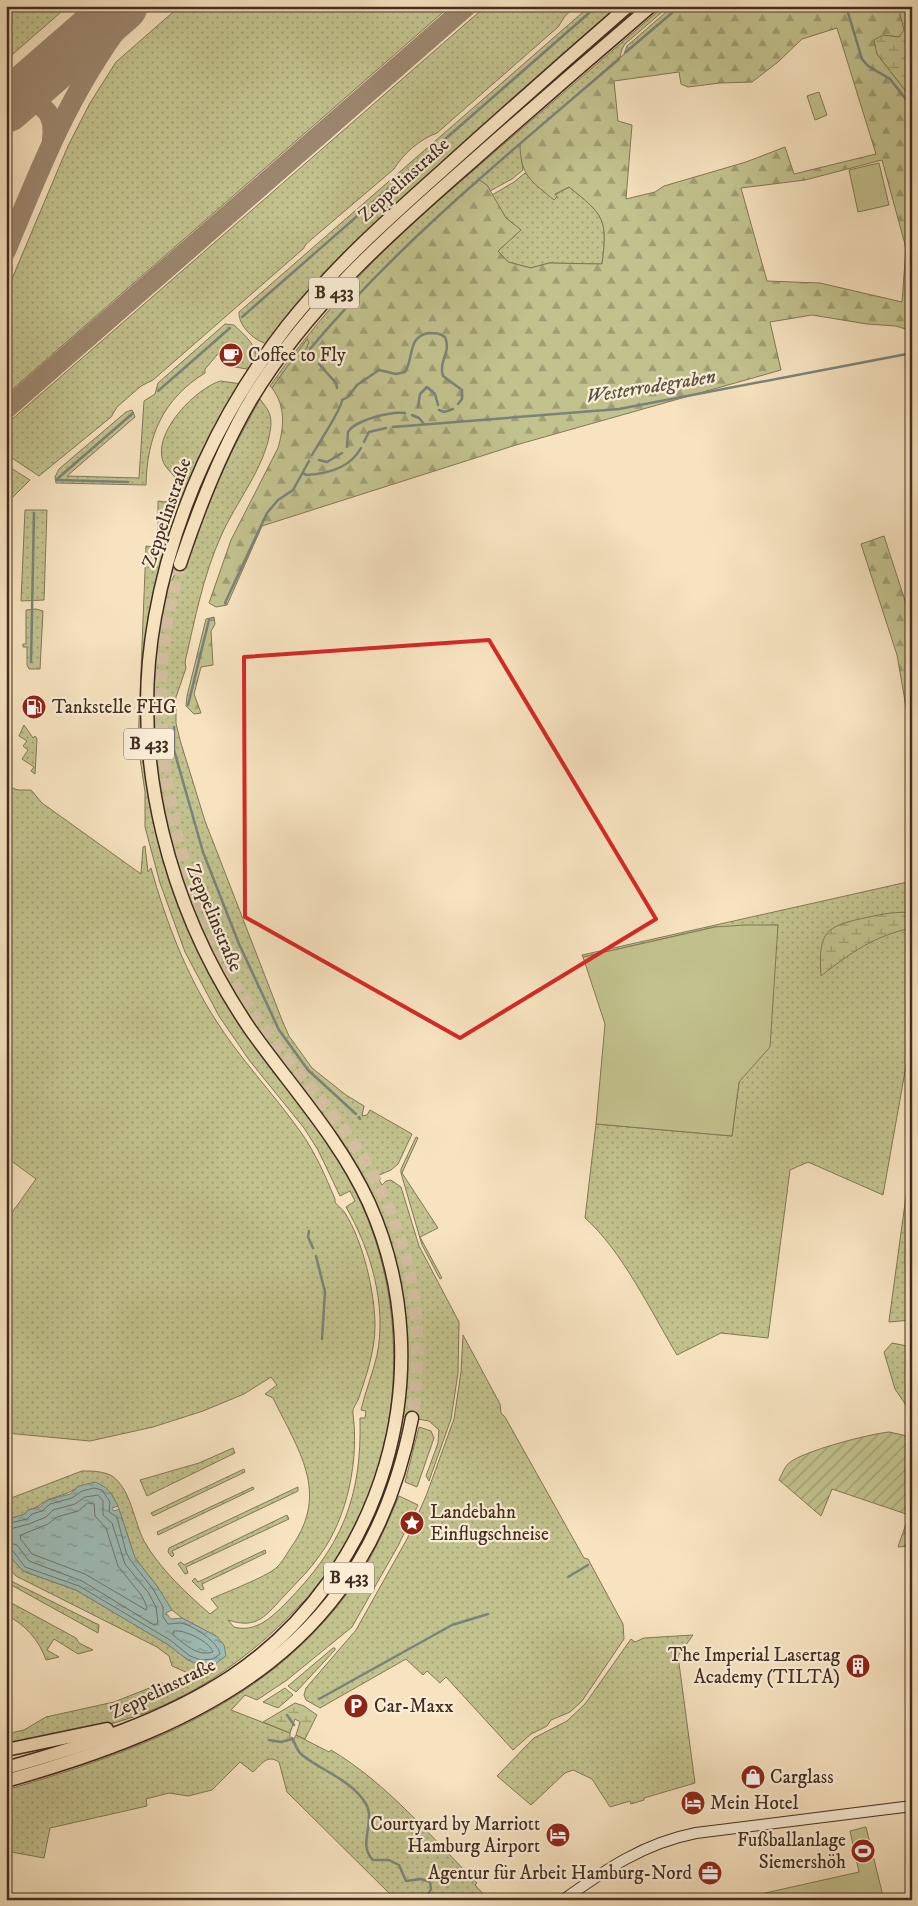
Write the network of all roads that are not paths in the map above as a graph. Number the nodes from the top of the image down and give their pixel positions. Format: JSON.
{"nodes":[{"id":1,"x":628,"y":6,"type":"edge"},
{"id":2,"x":651,"y":6,"type":"edge"},
{"id":3,"x":180,"y":564,"type":"tunnel mouth"},
{"id":4,"x":412,"y":1418,"type":"tunnel mouth"},
{"id":5,"x":158,"y":1716,"type":"junction"},
{"id":6,"x":6,"y":1750,"type":"edge"},
{"id":7,"x":6,"y":1768,"type":"edge"},
{"id":8,"x":6,"y":1781,"type":"edge"},
{"id":9,"x":912,"y":1806,"type":"edge"},
{"id":10,"x":563,"y":1900,"type":"edge"}],
"edges":[{"from":1,"to":5,"type":"highway","name":"Zeppelinstraße","number":"B 433"},
{"from":2,"to":3,"type":"highway","name":"Zeppelinstraße","number":"B 433"},
{"from":4,"to":8,"type":"highway","name":"Zeppelinstraße","number":"B 433"},
{"from":5,"to":6,"type":"highway"},
{"from":5,"to":7,"type":"highway","name":"Zeppelinstraße","number":"B 433"},
{"from":9,"to":10,"type":"main road"}]}
